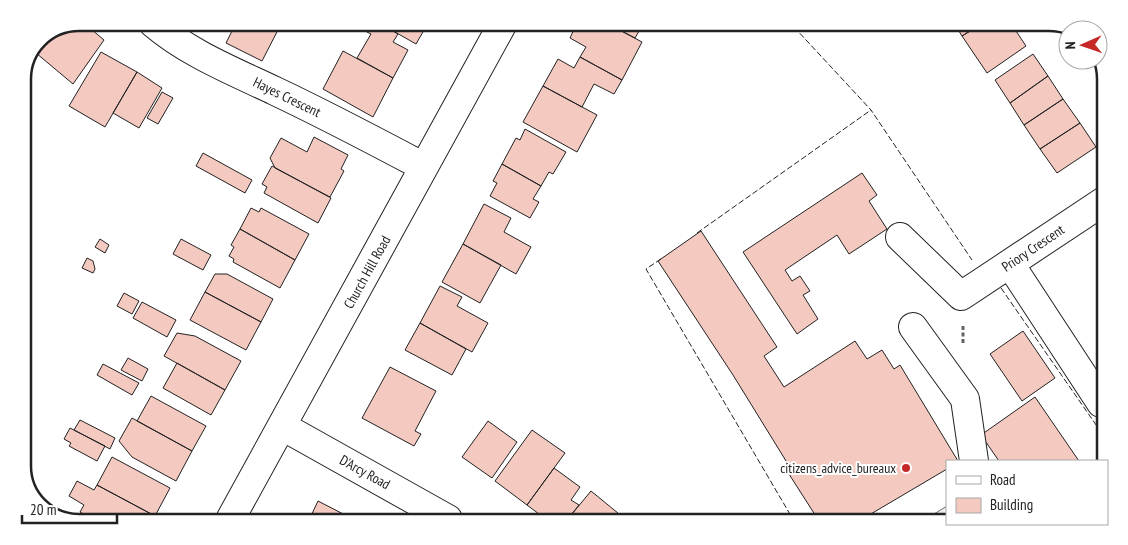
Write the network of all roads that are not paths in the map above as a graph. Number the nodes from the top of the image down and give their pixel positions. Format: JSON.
{"nodes":[{"id":1,"x":162,"y":31,"type":"edge"},
{"id":2,"x":499,"y":31,"type":"edge"},
{"id":3,"x":424,"y":168,"type":"junction"},
{"id":4,"x":1097,"y":206,"type":"edge"},
{"id":5,"x":900,"y":238,"type":"dead end"},
{"id":6,"x":1010,"y":264,"type":"junction"},
{"id":7,"x":914,"y":327,"type":"dead end"},
{"id":8,"x":1097,"y":397,"type":"edge"},
{"id":9,"x":282,"y":426,"type":"junction"},
{"id":10,"x":974,"y":460,"type":"edge"},
{"id":11,"x":233,"y":514,"type":"edge"},
{"id":12,"x":439,"y":514,"type":"edge"}],
"edges":[{"from":1,"to":3,"type":"street","name":"Hayes Crescent"},
{"from":2,"to":3,"type":"street","name":"Church Hill Road"},
{"from":3,"to":9,"type":"street","name":"Church Hill Road"},
{"from":4,"to":6,"type":"street","name":"Priory Crescent"},
{"from":5,"to":6,"type":"street","name":"Priory Crescent"},
{"from":6,"to":8,"type":"street"},
{"from":7,"to":10,"type":"street"},
{"from":9,"to":11,"type":"street","name":"Church Hill Road"},
{"from":9,"to":12,"type":"street","name":"D'Arcy Road"}]}
